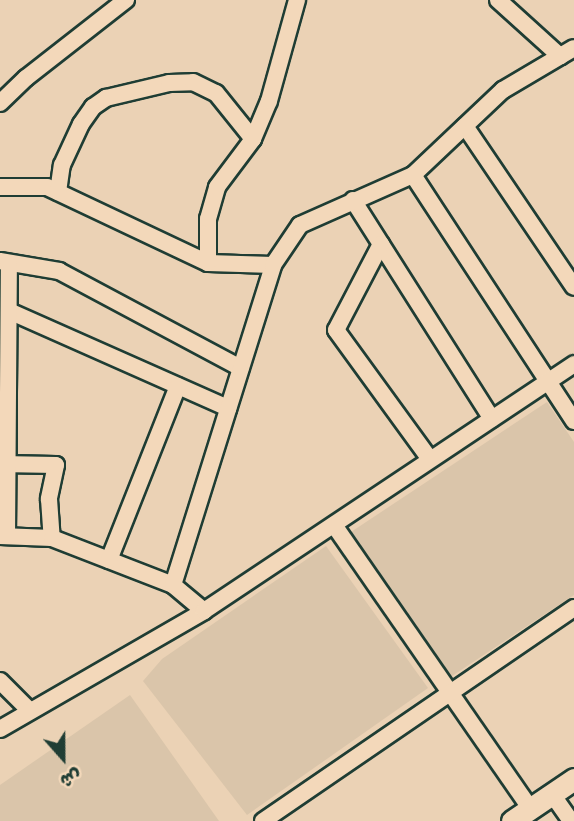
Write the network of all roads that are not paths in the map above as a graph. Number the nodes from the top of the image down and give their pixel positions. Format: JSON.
{"nodes":[{"id":1,"x":126,"y":0,"type":"edge"},
{"id":2,"x":297,"y":0,"type":"edge"},
{"id":3,"x":498,"y":0,"type":"edge"},
{"id":4,"x":110,"y":4,"type":"edge"},
{"id":5,"x":567,"y":52,"type":"edge"},
{"id":6,"x":0,"y":103,"type":"edge"},
{"id":7,"x":465,"y":126,"type":"junction"},
{"id":8,"x":253,"y":139,"type":"junction"},
{"id":9,"x":413,"y":175,"type":"junction"},
{"id":10,"x":0,"y":187,"type":"edge"},
{"id":11,"x":58,"y":192,"type":"junction"},
{"id":12,"x":353,"y":200,"type":"junction"},
{"id":13,"x":381,"y":244,"type":"junction"},
{"id":14,"x":5,"y":262,"type":"edge"},
{"id":15,"x":208,"y":263,"type":"junction"},
{"id":16,"x":273,"y":265,"type":"junction"},
{"id":17,"x":574,"y":287,"type":"edge"},
{"id":18,"x":9,"y":311,"type":"junction"},
{"id":19,"x":4,"y":333,"type":"edge"},
{"id":20,"x":574,"y":364,"type":"edge"},
{"id":21,"x":241,"y":368,"type":"junction"},
{"id":22,"x":549,"y":381,"type":"junction"},
{"id":23,"x":178,"y":386,"type":"junction"},
{"id":24,"x":4,"y":401,"type":"edge"},
{"id":25,"x":228,"y":408,"type":"junction"},
{"id":26,"x":492,"y":419,"type":"junction"},
{"id":27,"x":574,"y":421,"type":"edge"},
{"id":28,"x":429,"y":458,"type":"junction"},
{"id":29,"x":4,"y":465,"type":"edge"},
{"id":30,"x":334,"y":525,"type":"junction"},
{"id":31,"x":4,"y":536,"type":"edge"},
{"id":32,"x":52,"y":538,"type":"junction"},
{"id":33,"x":109,"y":560,"type":"junction"},
{"id":34,"x":173,"y":585,"type":"junction"},
{"id":35,"x":574,"y":608,"type":"edge"},
{"id":36,"x":204,"y":611,"type":"junction"},
{"id":37,"x":0,"y":681,"type":"edge"},
{"id":38,"x":449,"y":691,"type":"junction"},
{"id":39,"x":30,"y":711,"type":"junction"},
{"id":40,"x":0,"y":729,"type":"edge"},
{"id":41,"x":574,"y":779,"type":"edge"},
{"id":42,"x":552,"y":794,"type":"junction"},
{"id":43,"x":531,"y":809,"type":"junction"},
{"id":44,"x":263,"y":821,"type":"edge"},
{"id":45,"x":512,"y":821,"type":"edge"},
{"id":46,"x":571,"y":821,"type":"edge"}],
"edges":[{"from":1,"to":4,"type":"street"},
{"from":2,"to":8,"type":"street"},
{"from":3,"to":5,"type":"street"},
{"from":4,"to":6,"type":"street"},
{"from":5,"to":7,"type":"street"},
{"from":7,"to":9,"type":"street"},
{"from":7,"to":17,"type":"street"},
{"from":8,"to":11,"type":"street"},
{"from":8,"to":15,"type":"street"},
{"from":9,"to":12,"type":"street"},
{"from":9,"to":22,"type":"street"},
{"from":10,"to":11,"type":"street"},
{"from":11,"to":15,"type":"street"},
{"from":12,"to":13,"type":"street"},
{"from":12,"to":16,"type":"street"},
{"from":13,"to":26,"type":"street"},
{"from":13,"to":28,"type":"street"},
{"from":14,"to":18,"type":"street"},
{"from":14,"to":21,"type":"street"},
{"from":15,"to":16,"type":"street"},
{"from":16,"to":21,"type":"street"},
{"from":18,"to":19,"type":"street"},
{"from":18,"to":23,"type":"street"},
{"from":19,"to":24,"type":"street"},
{"from":20,"to":22,"type":"street"},
{"from":21,"to":25,"type":"street"},
{"from":22,"to":26,"type":"street"},
{"from":22,"to":27,"type":"street"},
{"from":23,"to":25,"type":"street"},
{"from":23,"to":33,"type":"street"},
{"from":24,"to":29,"type":"street"},
{"from":25,"to":34,"type":"street"},
{"from":26,"to":28,"type":"street"},
{"from":28,"to":30,"type":"street"},
{"from":29,"to":31,"type":"street"},
{"from":29,"to":32,"type":"street"},
{"from":30,"to":36,"type":"street"},
{"from":30,"to":38,"type":"street"},
{"from":31,"to":32,"type":"street"},
{"from":32,"to":33,"type":"street"},
{"from":33,"to":34,"type":"street"},
{"from":34,"to":36,"type":"street"},
{"from":35,"to":38,"type":"street"},
{"from":36,"to":39,"type":"street"},
{"from":37,"to":39,"type":"street"},
{"from":38,"to":43,"type":"street"},
{"from":38,"to":44,"type":"street"},
{"from":39,"to":40,"type":"street"},
{"from":41,"to":42,"type":"main road"},
{"from":42,"to":43,"type":"main road"},
{"from":42,"to":46,"type":"street"},
{"from":43,"to":45,"type":"main road"}]}
